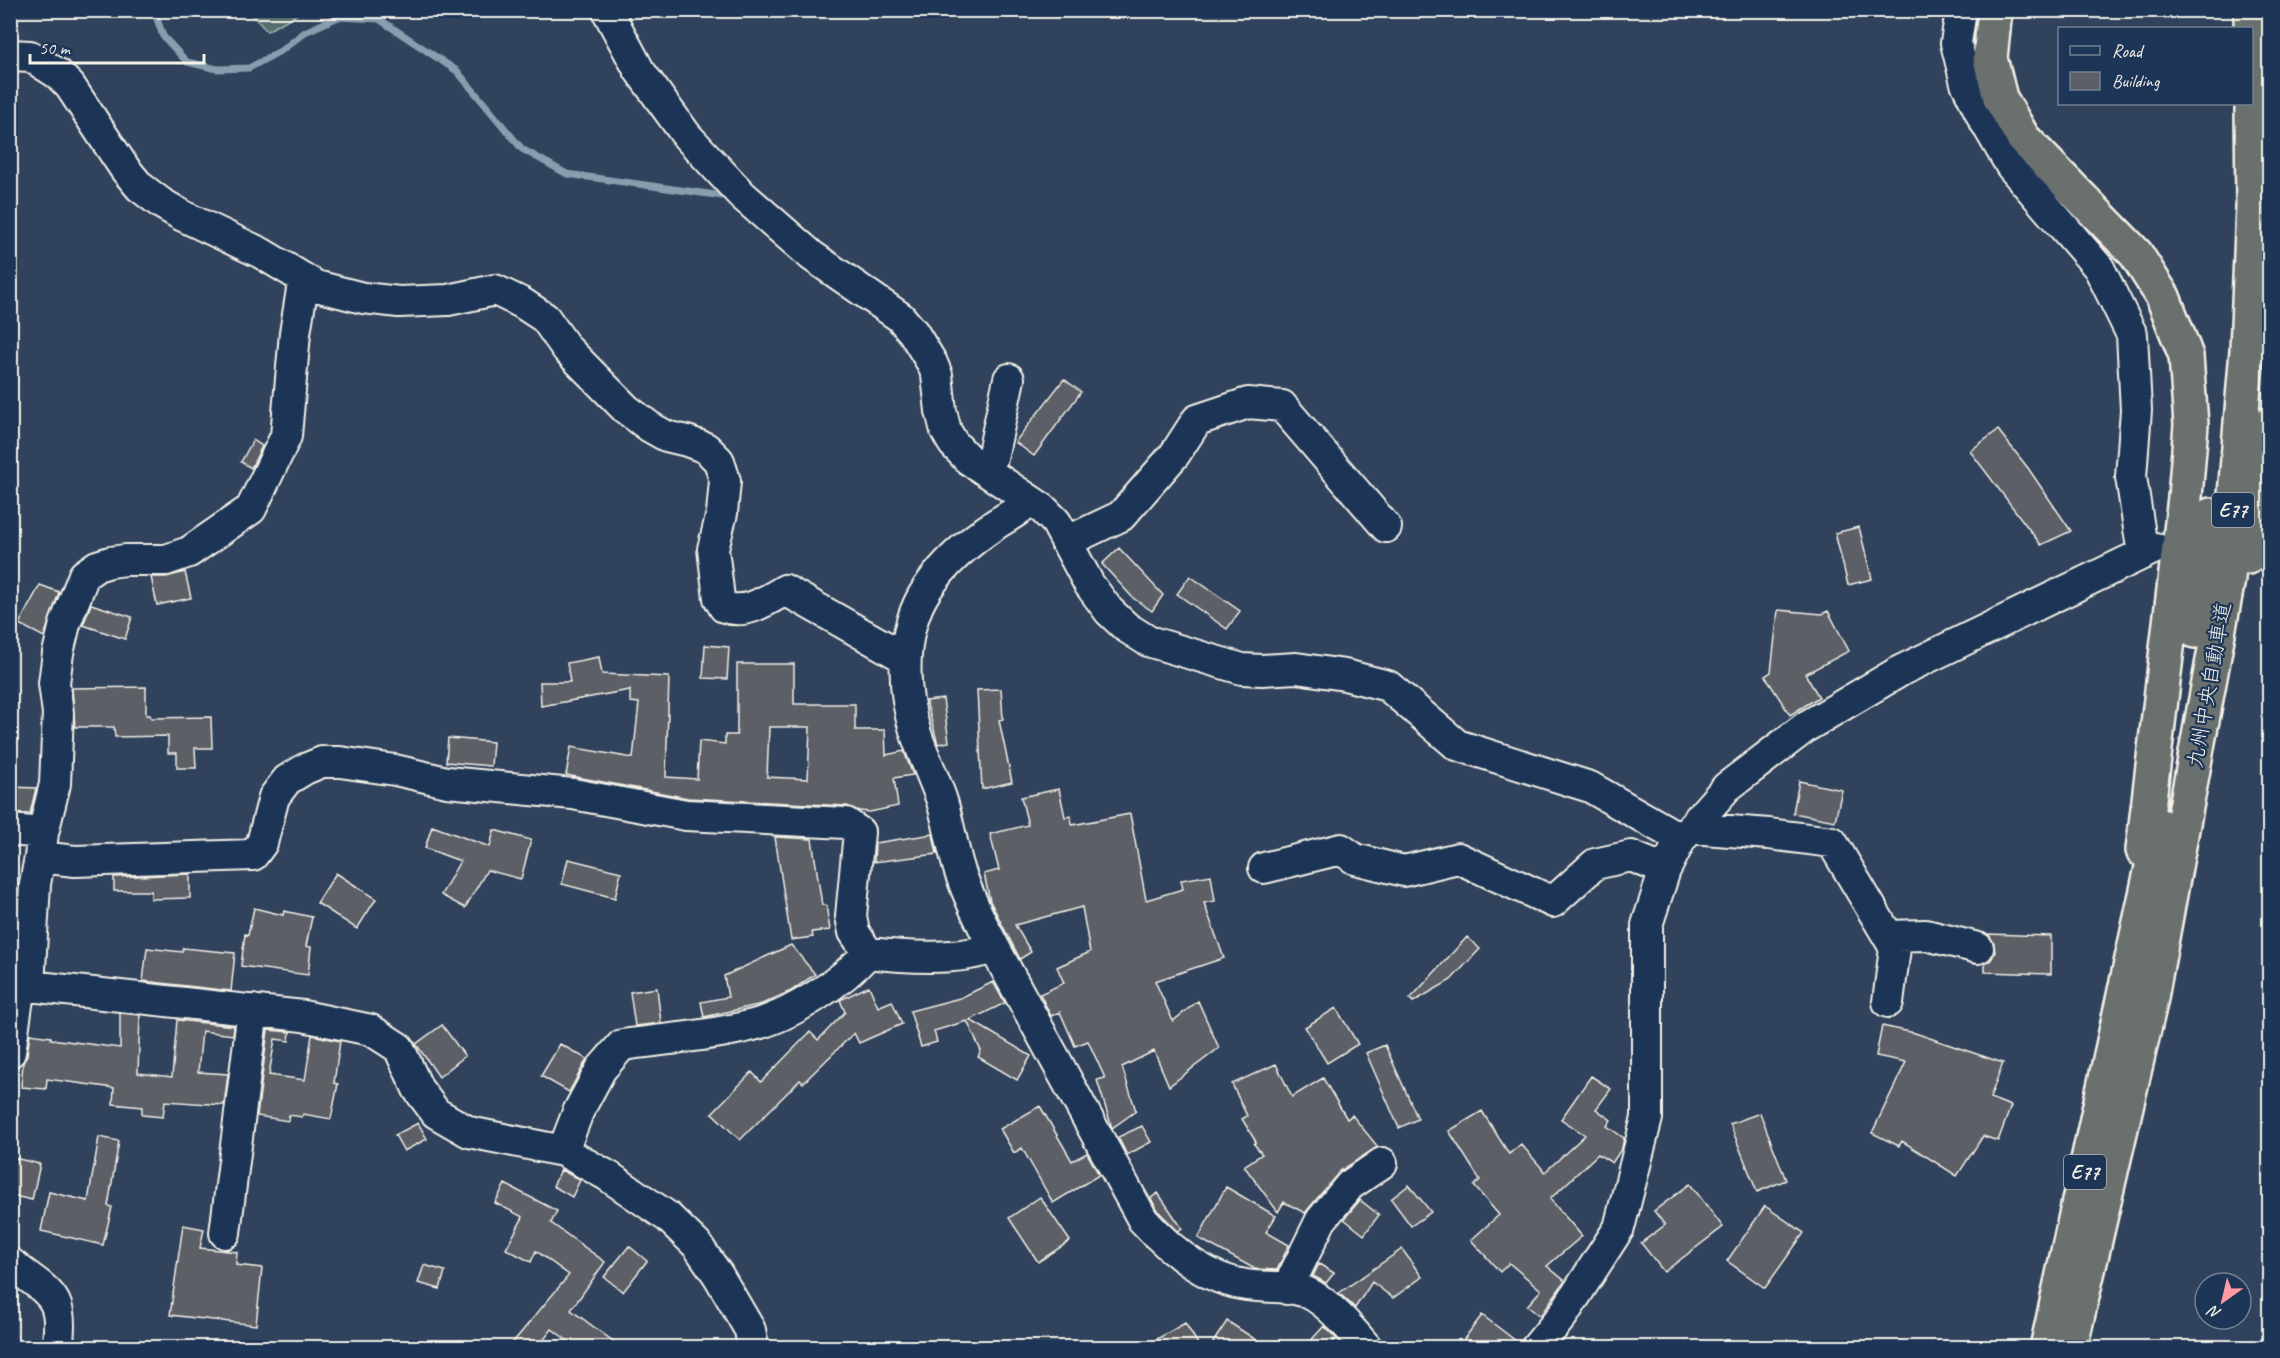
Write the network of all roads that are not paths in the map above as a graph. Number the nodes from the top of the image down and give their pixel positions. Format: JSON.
{"nodes":[{"id":1,"x":607,"y":10,"type":"edge"},
{"id":2,"x":1961,"y":10,"type":"edge"},
{"id":3,"x":1995,"y":10,"type":"edge"},
{"id":4,"x":2231,"y":10,"type":"edge"},
{"id":5,"x":2252,"y":10,"type":"edge"},
{"id":6,"x":2232,"y":27,"type":"edge"},
{"id":7,"x":2252,"y":27,"type":"edge"},
{"id":8,"x":10,"y":55,"type":"edge"},
{"id":9,"x":2234,"y":105,"type":"edge"},
{"id":10,"x":2252,"y":105,"type":"edge"},
{"id":11,"x":306,"y":281,"type":"junction"},
{"id":12,"x":1009,"y":379,"type":"dead end"},
{"id":13,"x":2270,"y":424,"type":"edge"},
{"id":14,"x":986,"y":471,"type":"junction"},
{"id":15,"x":1029,"y":500,"type":"junction"},
{"id":16,"x":1386,"y":527,"type":"dead end"},
{"id":17,"x":1066,"y":542,"type":"junction"},
{"id":18,"x":905,"y":658,"type":"junction"},
{"id":19,"x":10,"y":830,"type":"edge"},
{"id":20,"x":1686,"y":834,"type":"junction"},
{"id":21,"x":42,"y":845,"type":"junction"},
{"id":22,"x":1264,"y":868,"type":"dead end"},
{"id":23,"x":1665,"y":870,"type":"junction"},
{"id":24,"x":1888,"y":936,"type":"junction"},
{"id":25,"x":994,"y":947,"type":"junction"},
{"id":26,"x":1978,"y":948,"type":"dead end"},
{"id":27,"x":868,"y":953,"type":"junction"},
{"id":28,"x":20,"y":985,"type":"edge"},
{"id":29,"x":2136,"y":1000,"type":"junction"},
{"id":30,"x":1888,"y":1002,"type":"dead end"},
{"id":31,"x":254,"y":1010,"type":"junction"},
{"id":32,"x":10,"y":1052,"type":"edge"},
{"id":33,"x":563,"y":1151,"type":"junction"},
{"id":34,"x":1382,"y":1163,"type":"dead end"},
{"id":35,"x":225,"y":1233,"type":"dead end"},
{"id":36,"x":10,"y":1263,"type":"edge"},
{"id":37,"x":1287,"y":1289,"type":"junction"},
{"id":38,"x":57,"y":1347,"type":"edge"},
{"id":39,"x":753,"y":1347,"type":"edge"},
{"id":40,"x":1367,"y":1347,"type":"edge"},
{"id":41,"x":1536,"y":1347,"type":"edge"},
{"id":42,"x":2047,"y":1347,"type":"edge"},
{"id":43,"x":2070,"y":1347,"type":"edge"}],
"edges":[{"from":1,"to":14,"type":"street"},
{"from":2,"to":20,"type":"street"},
{"from":3,"to":29,"type":"highway"},
{"from":4,"to":6,"type":"highway"},
{"from":5,"to":7,"type":"highway","name":"九州中央自動車道","number":"E77"},
{"from":8,"to":11,"type":"street"},
{"from":9,"to":29,"type":"highway","name":"九州中央自動車道","number":"E77"},
{"from":10,"to":29,"type":"highway","name":"九州中央自動車道","number":"E77"},
{"from":11,"to":18,"type":"street"},
{"from":11,"to":21,"type":"street"},
{"from":12,"to":14,"type":"street"},
{"from":13,"to":29,"type":"highway"},
{"from":14,"to":15,"type":"street"},
{"from":15,"to":17,"type":"street"},
{"from":15,"to":18,"type":"street"},
{"from":16,"to":17,"type":"street"},
{"from":17,"to":20,"type":"street"},
{"from":18,"to":25,"type":"street"},
{"from":19,"to":21,"type":"street"},
{"from":20,"to":23,"type":"street"},
{"from":20,"to":24,"type":"street"},
{"from":21,"to":27,"type":"street"},
{"from":21,"to":28,"type":"street"},
{"from":22,"to":23,"type":"street"},
{"from":23,"to":41,"type":"street"},
{"from":24,"to":26,"type":"street"},
{"from":24,"to":30,"type":"street"},
{"from":25,"to":27,"type":"street"},
{"from":25,"to":37,"type":"street"},
{"from":27,"to":33,"type":"street"},
{"from":28,"to":31,"type":"street"},
{"from":28,"to":32,"type":"street"},
{"from":29,"to":42,"type":"highway","name":"九州中央自動車道","number":"E77"},
{"from":29,"to":43,"type":"highway","name":"九州中央自動車道","number":"E77"},
{"from":31,"to":33,"type":"street"},
{"from":31,"to":35,"type":"street"},
{"from":33,"to":39,"type":"street"},
{"from":34,"to":37,"type":"street"},
{"from":36,"to":38,"type":"street"},
{"from":37,"to":40,"type":"street"}]}
